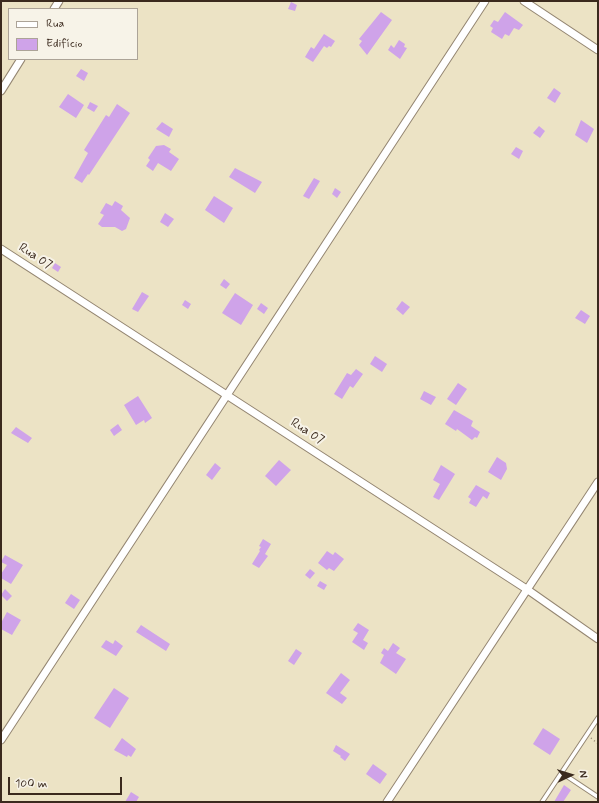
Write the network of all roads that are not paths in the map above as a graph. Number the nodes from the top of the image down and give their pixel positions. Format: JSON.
{"nodes":[{"id":1,"x":485,"y":1,"type":"edge"},
{"id":2,"x":524,"y":1,"type":"edge"},
{"id":3,"x":598,"y":50,"type":"edge"},
{"id":4,"x":20,"y":60,"type":"edge"},
{"id":5,"x":1,"y":91,"type":"edge"},
{"id":6,"x":1,"y":249,"type":"edge"},
{"id":7,"x":227,"y":395,"type":"junction"},
{"id":8,"x":598,"y":482,"type":"edge"},
{"id":9,"x":528,"y":590,"type":"junction"},
{"id":10,"x":598,"y":638,"type":"edge"},
{"id":11,"x":598,"y":718,"type":"edge"},
{"id":12,"x":1,"y":740,"type":"edge"},
{"id":13,"x":562,"y":773,"type":"junction"},
{"id":14,"x":598,"y":796,"type":"edge"},
{"id":15,"x":387,"y":802,"type":"edge"},
{"id":16,"x":542,"y":802,"type":"edge"}],
"edges":[{"from":1,"to":7,"type":"street"},
{"from":2,"to":3,"type":"street"},
{"from":4,"to":5,"type":"street"},
{"from":6,"to":7,"type":"street","name":"Rua 07"},
{"from":7,"to":9,"type":"street","name":"Rua 07"},
{"from":7,"to":12,"type":"street"},
{"from":8,"to":9,"type":"street"},
{"from":9,"to":10,"type":"street","name":"Rua 07"},
{"from":9,"to":15,"type":"street"},
{"from":11,"to":13,"type":"lane"},
{"from":13,"to":14,"type":"lane"},
{"from":13,"to":16,"type":"lane"}]}
